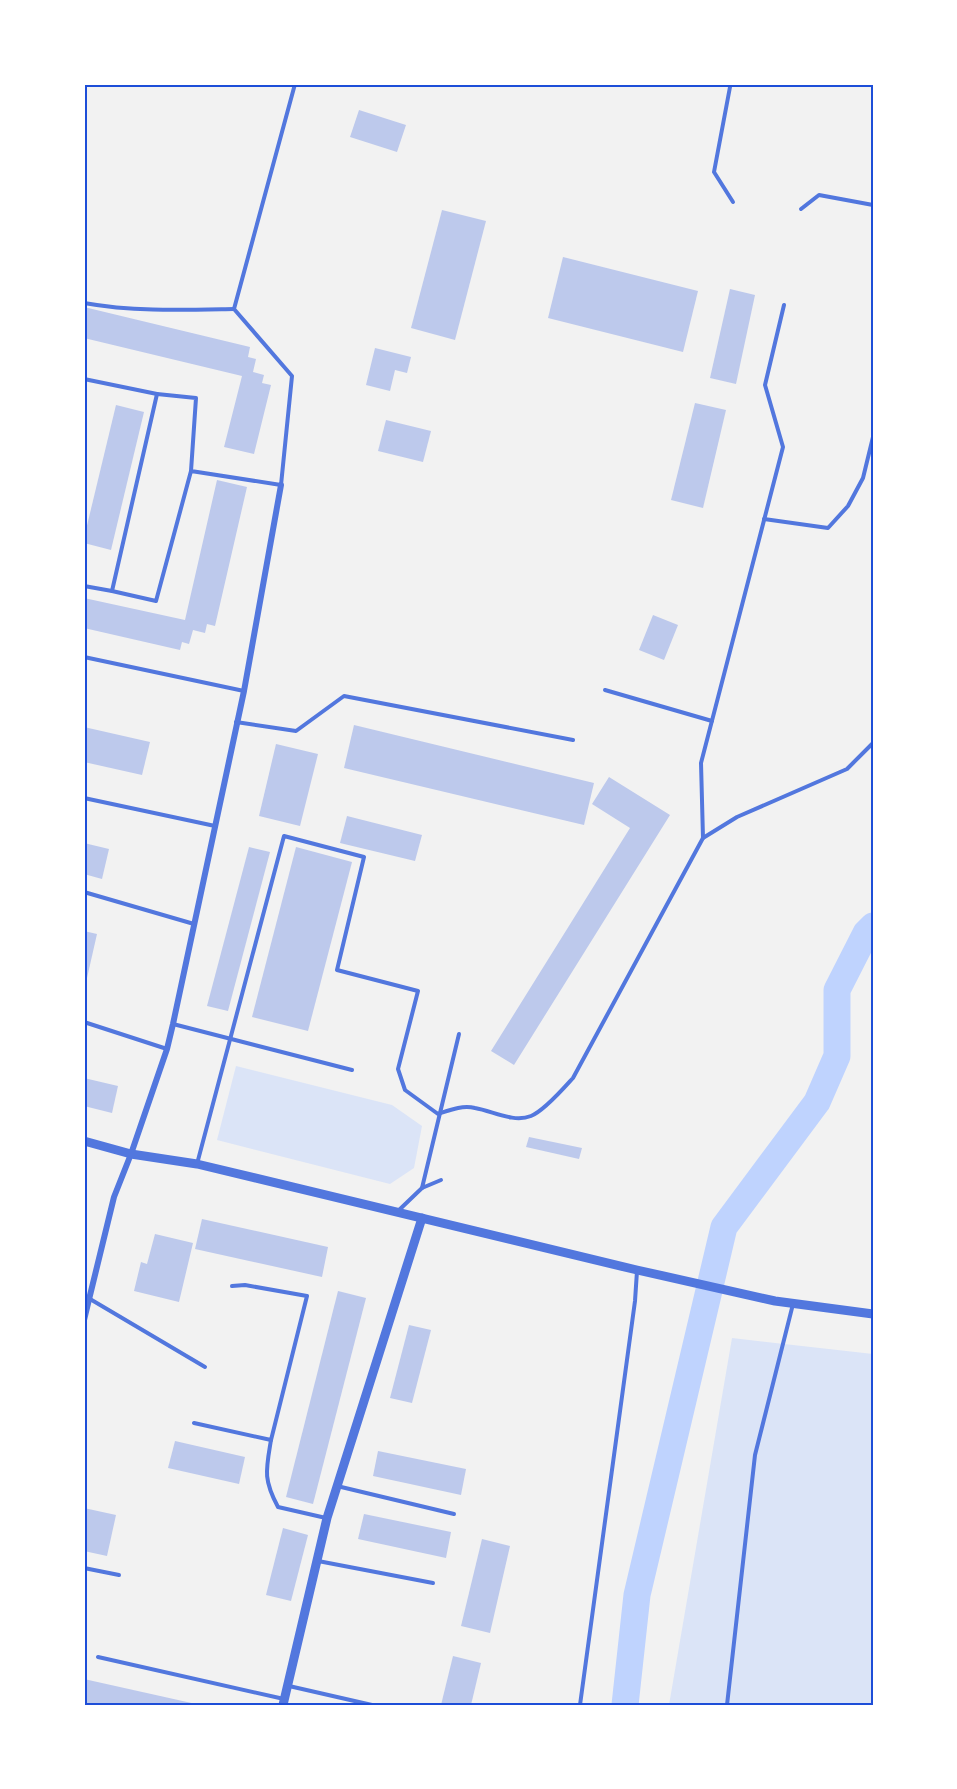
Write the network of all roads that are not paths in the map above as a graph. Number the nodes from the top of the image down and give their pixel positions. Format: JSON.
{"nodes":[{"id":1,"x":295,"y":84,"type":"edge"},
{"id":2,"x":729,"y":84,"type":"edge"},
{"id":3,"x":733,"y":202,"type":"dead end"},
{"id":4,"x":873,"y":204,"type":"edge"},
{"id":5,"x":801,"y":209,"type":"dead end"},
{"id":6,"x":84,"y":303,"type":"edge"},
{"id":7,"x":784,"y":305,"type":"dead end"},
{"id":8,"x":234,"y":309,"type":"junction"},
{"id":9,"x":84,"y":379,"type":"edge"},
{"id":10,"x":157,"y":394,"type":"junction"},
{"id":11,"x":873,"y":437,"type":"edge"},
{"id":12,"x":191,"y":471,"type":"junction"},
{"id":13,"x":281,"y":485,"type":"junction"},
{"id":14,"x":764,"y":519,"type":"junction"},
{"id":15,"x":84,"y":586,"type":"edge"},
{"id":16,"x":112,"y":591,"type":"junction"},
{"id":17,"x":84,"y":657,"type":"edge"},
{"id":18,"x":605,"y":690,"type":"dead end"},
{"id":19,"x":244,"y":691,"type":"junction"},
{"id":20,"x":236,"y":722,"type":"junction"},
{"id":21,"x":712,"y":722,"type":"junction"},
{"id":22,"x":573,"y":740,"type":"dead end"},
{"id":23,"x":873,"y":743,"type":"edge"},
{"id":24,"x":84,"y":798,"type":"edge"},
{"id":25,"x":215,"y":826,"type":"junction"},
{"id":26,"x":703,"y":838,"type":"junction"},
{"id":27,"x":84,"y":892,"type":"edge"},
{"id":28,"x":194,"y":924,"type":"junction"},
{"id":29,"x":84,"y":1022,"type":"edge"},
{"id":30,"x":173,"y":1024,"type":"junction"},
{"id":31,"x":459,"y":1034,"type":"dead end"},
{"id":32,"x":230,"y":1038,"type":"junction"},
{"id":33,"x":167,"y":1049,"type":"junction"},
{"id":34,"x":352,"y":1070,"type":"dead end"},
{"id":35,"x":438,"y":1114,"type":"junction"},
{"id":36,"x":84,"y":1141,"type":"edge"},
{"id":37,"x":131,"y":1154,"type":"junction"},
{"id":38,"x":197,"y":1164,"type":"junction"},
{"id":39,"x":441,"y":1180,"type":"dead end"},
{"id":40,"x":422,"y":1188,"type":"junction"},
{"id":41,"x":396,"y":1212,"type":"junction"},
{"id":42,"x":422,"y":1218,"type":"junction"},
{"id":43,"x":637,"y":1270,"type":"junction"},
{"id":44,"x":232,"y":1286,"type":"dead end"},
{"id":45,"x":89,"y":1298,"type":"junction"},
{"id":46,"x":793,"y":1304,"type":"junction"},
{"id":47,"x":873,"y":1314,"type":"edge"},
{"id":48,"x":84,"y":1320,"type":"edge"},
{"id":49,"x":205,"y":1367,"type":"dead end"},
{"id":50,"x":194,"y":1423,"type":"dead end"},
{"id":51,"x":271,"y":1440,"type":"junction"},
{"id":52,"x":336,"y":1486,"type":"junction"},
{"id":53,"x":454,"y":1514,"type":"dead end"},
{"id":54,"x":327,"y":1518,"type":"junction"},
{"id":55,"x":317,"y":1561,"type":"junction"},
{"id":56,"x":84,"y":1568,"type":"edge"},
{"id":57,"x":118,"y":1575,"type":"dead end"},
{"id":58,"x":433,"y":1583,"type":"dead end"},
{"id":59,"x":98,"y":1657,"type":"dead end"},
{"id":60,"x":288,"y":1686,"type":"junction"},
{"id":61,"x":284,"y":1702,"type":"edge"},
{"id":62,"x":372,"y":1705,"type":"edge"},
{"id":63,"x":580,"y":1705,"type":"edge"},
{"id":64,"x":727,"y":1705,"type":"edge"}],
"edges":[{"from":1,"to":8,"type":"lane"},
{"from":2,"to":3,"type":"lane"},
{"from":4,"to":5,"type":"lane"},
{"from":6,"to":8,"type":"lane"},
{"from":7,"to":14,"type":"lane"},
{"from":8,"to":13,"type":"lane"},
{"from":9,"to":10,"type":"lane"},
{"from":10,"to":12,"type":"lane"},
{"from":10,"to":16,"type":"lane"},
{"from":11,"to":14,"type":"lane"},
{"from":12,"to":13,"type":"lane"},
{"from":12,"to":16,"type":"lane"},
{"from":13,"to":19,"type":"street"},
{"from":14,"to":21,"type":"lane"},
{"from":15,"to":16,"type":"lane"},
{"from":17,"to":19,"type":"lane"},
{"from":18,"to":21,"type":"lane"},
{"from":19,"to":20,"type":"street"},
{"from":20,"to":22,"type":"lane"},
{"from":20,"to":25,"type":"street"},
{"from":21,"to":26,"type":"lane"},
{"from":23,"to":26,"type":"lane"},
{"from":24,"to":25,"type":"lane"},
{"from":25,"to":28,"type":"street"},
{"from":26,"to":35,"type":"lane"},
{"from":27,"to":28,"type":"lane"},
{"from":28,"to":30,"type":"street"},
{"from":29,"to":33,"type":"lane"},
{"from":30,"to":32,"type":"lane"},
{"from":30,"to":33,"type":"street"},
{"from":31,"to":35,"type":"lane"},
{"from":32,"to":34,"type":"lane"},
{"from":32,"to":35,"type":"lane"},
{"from":32,"to":38,"type":"lane"},
{"from":33,"to":37,"type":"street"},
{"from":35,"to":40,"type":"lane"},
{"from":36,"to":37,"type":"street"},
{"from":37,"to":38,"type":"street"},
{"from":37,"to":45,"type":"street"},
{"from":38,"to":41,"type":"street"},
{"from":39,"to":40,"type":"lane"},
{"from":40,"to":41,"type":"lane"},
{"from":41,"to":42,"type":"street"},
{"from":42,"to":43,"type":"street"},
{"from":42,"to":52,"type":"street"},
{"from":43,"to":46,"type":"street"},
{"from":43,"to":63,"type":"lane"},
{"from":44,"to":51,"type":"lane"},
{"from":45,"to":48,"type":"street"},
{"from":45,"to":49,"type":"lane"},
{"from":46,"to":47,"type":"street"},
{"from":46,"to":64,"type":"lane"},
{"from":50,"to":51,"type":"lane"},
{"from":51,"to":54,"type":"lane"},
{"from":52,"to":53,"type":"lane"},
{"from":52,"to":54,"type":"street"},
{"from":54,"to":55,"type":"street"},
{"from":55,"to":58,"type":"lane"},
{"from":55,"to":60,"type":"street"},
{"from":56,"to":57,"type":"lane"},
{"from":59,"to":61,"type":"lane"},
{"from":60,"to":61,"type":"street"},
{"from":60,"to":62,"type":"lane"}]}
